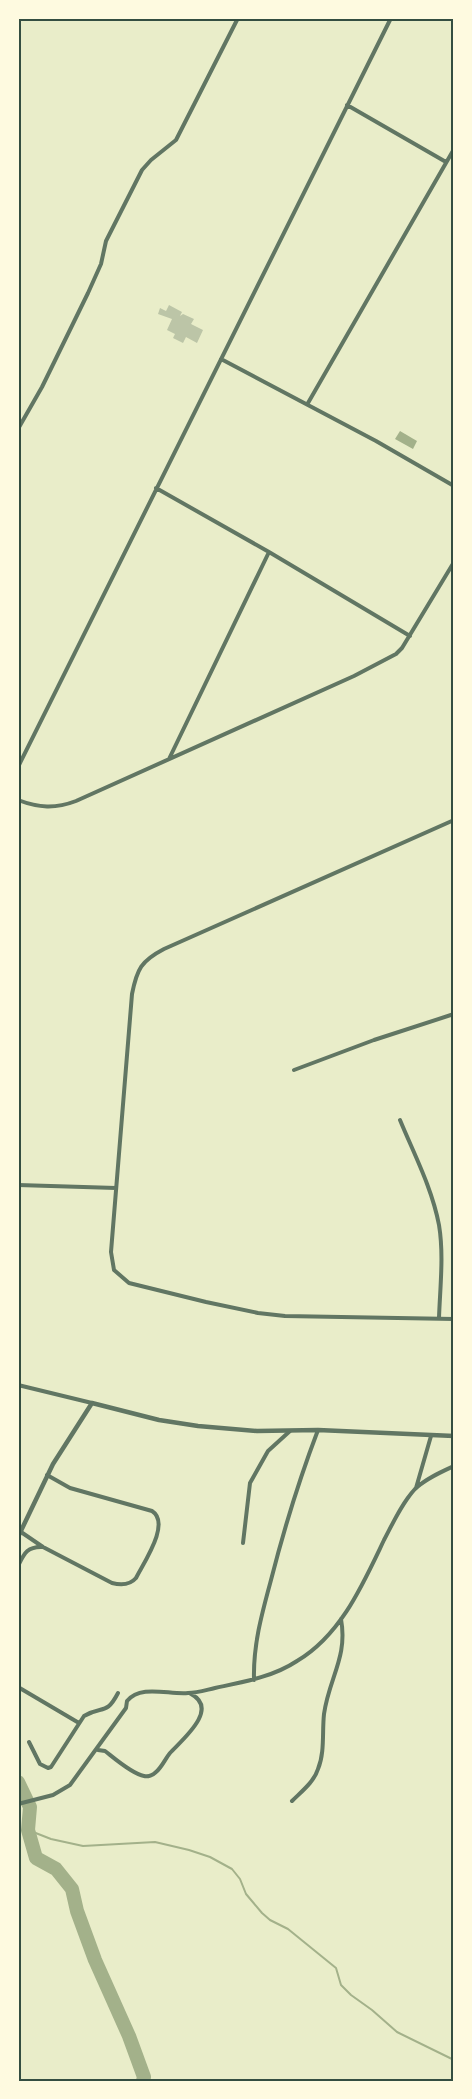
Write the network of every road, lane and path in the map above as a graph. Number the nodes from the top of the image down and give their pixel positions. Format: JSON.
{"nodes":[{"id":1,"x":238,"y":18,"type":"edge"},
{"id":2,"x":391,"y":18,"type":"edge"},
{"id":3,"x":347,"y":105,"type":"junction"},
{"id":4,"x":454,"y":149,"type":"edge"},
{"id":5,"x":447,"y":162,"type":"junction"},
{"id":6,"x":221,"y":359,"type":"junction"},
{"id":7,"x":308,"y":403,"type":"junction"},
{"id":8,"x":18,"y":429,"type":"edge"},
{"id":9,"x":454,"y":486,"type":"edge"},
{"id":10,"x":156,"y":488,"type":"junction"},
{"id":11,"x":269,"y":552,"type":"junction"},
{"id":12,"x":454,"y":562,"type":"edge"},
{"id":13,"x":410,"y":636,"type":"junction"},
{"id":14,"x":168,"y":759,"type":"junction"},
{"id":15,"x":18,"y":767,"type":"edge"},
{"id":16,"x":18,"y":800,"type":"edge"},
{"id":17,"x":454,"y":820,"type":"edge"},
{"id":18,"x":454,"y":1014,"type":"edge"},
{"id":19,"x":294,"y":1071,"type":"dead end"},
{"id":20,"x":400,"y":1120,"type":"dead end"},
{"id":21,"x":18,"y":1185,"type":"edge"},
{"id":22,"x":116,"y":1188,"type":"junction"},
{"id":23,"x":439,"y":1318,"type":"junction"},
{"id":24,"x":454,"y":1318,"type":"edge"},
{"id":25,"x":18,"y":1385,"type":"edge"},
{"id":26,"x":92,"y":1403,"type":"junction"},
{"id":27,"x":318,"y":1430,"type":"junction"},
{"id":28,"x":290,"y":1431,"type":"junction"},
{"id":29,"x":431,"y":1436,"type":"junction"},
{"id":30,"x":454,"y":1436,"type":"edge"},
{"id":31,"x":454,"y":1466,"type":"edge"},
{"id":32,"x":47,"y":1475,"type":"junction"},
{"id":33,"x":416,"y":1488,"type":"junction"},
{"id":34,"x":19,"y":1535,"type":"edge"},
{"id":35,"x":243,"y":1544,"type":"dead end"},
{"id":36,"x":44,"y":1547,"type":"junction"},
{"id":37,"x":18,"y":1566,"type":"edge"},
{"id":38,"x":341,"y":1618,"type":"junction"},
{"id":39,"x":254,"y":1680,"type":"junction"},
{"id":40,"x":18,"y":1686,"type":"edge"},
{"id":41,"x":118,"y":1693,"type":"dead end"},
{"id":42,"x":188,"y":1694,"type":"junction"},
{"id":43,"x":79,"y":1724,"type":"junction"},
{"id":44,"x":29,"y":1742,"type":"dead end"},
{"id":45,"x":97,"y":1750,"type":"junction"},
{"id":46,"x":292,"y":1801,"type":"dead end"},
{"id":47,"x":18,"y":1804,"type":"edge"}],
"edges":[{"from":1,"to":8,"type":"street"},
{"from":2,"to":3,"type":"street"},
{"from":3,"to":5,"type":"street"},
{"from":3,"to":6,"type":"street"},
{"from":4,"to":5,"type":"street"},
{"from":5,"to":7,"type":"street"},
{"from":6,"to":7,"type":"street"},
{"from":6,"to":10,"type":"street"},
{"from":7,"to":9,"type":"street"},
{"from":10,"to":11,"type":"street"},
{"from":10,"to":15,"type":"street"},
{"from":11,"to":13,"type":"street"},
{"from":11,"to":14,"type":"street"},
{"from":12,"to":13,"type":"street"},
{"from":13,"to":14,"type":"street"},
{"from":14,"to":16,"type":"street"},
{"from":17,"to":22,"type":"street"},
{"from":18,"to":19,"type":"street"},
{"from":20,"to":23,"type":"street"},
{"from":21,"to":22,"type":"street"},
{"from":22,"to":23,"type":"street"},
{"from":23,"to":24,"type":"street"},
{"from":25,"to":26,"type":"street"},
{"from":26,"to":28,"type":"street"},
{"from":26,"to":32,"type":"street"},
{"from":27,"to":28,"type":"street"},
{"from":27,"to":29,"type":"street"},
{"from":27,"to":39,"type":"street"},
{"from":28,"to":35,"type":"street"},
{"from":29,"to":30,"type":"street"},
{"from":29,"to":33,"type":"street"},
{"from":31,"to":33,"type":"street"},
{"from":32,"to":34,"type":"street"},
{"from":32,"to":36,"type":"street"},
{"from":33,"to":38,"type":"street"},
{"from":34,"to":36,"type":"street"},
{"from":36,"to":37,"type":"street"},
{"from":38,"to":39,"type":"street"},
{"from":38,"to":46,"type":"street"},
{"from":39,"to":42,"type":"street"},
{"from":40,"to":43,"type":"street"},
{"from":41,"to":43,"type":"street"},
{"from":42,"to":45,"type":"street"},
{"from":42,"to":45,"type":"street"},
{"from":43,"to":44,"type":"street"},
{"from":45,"to":47,"type":"street"}]}
